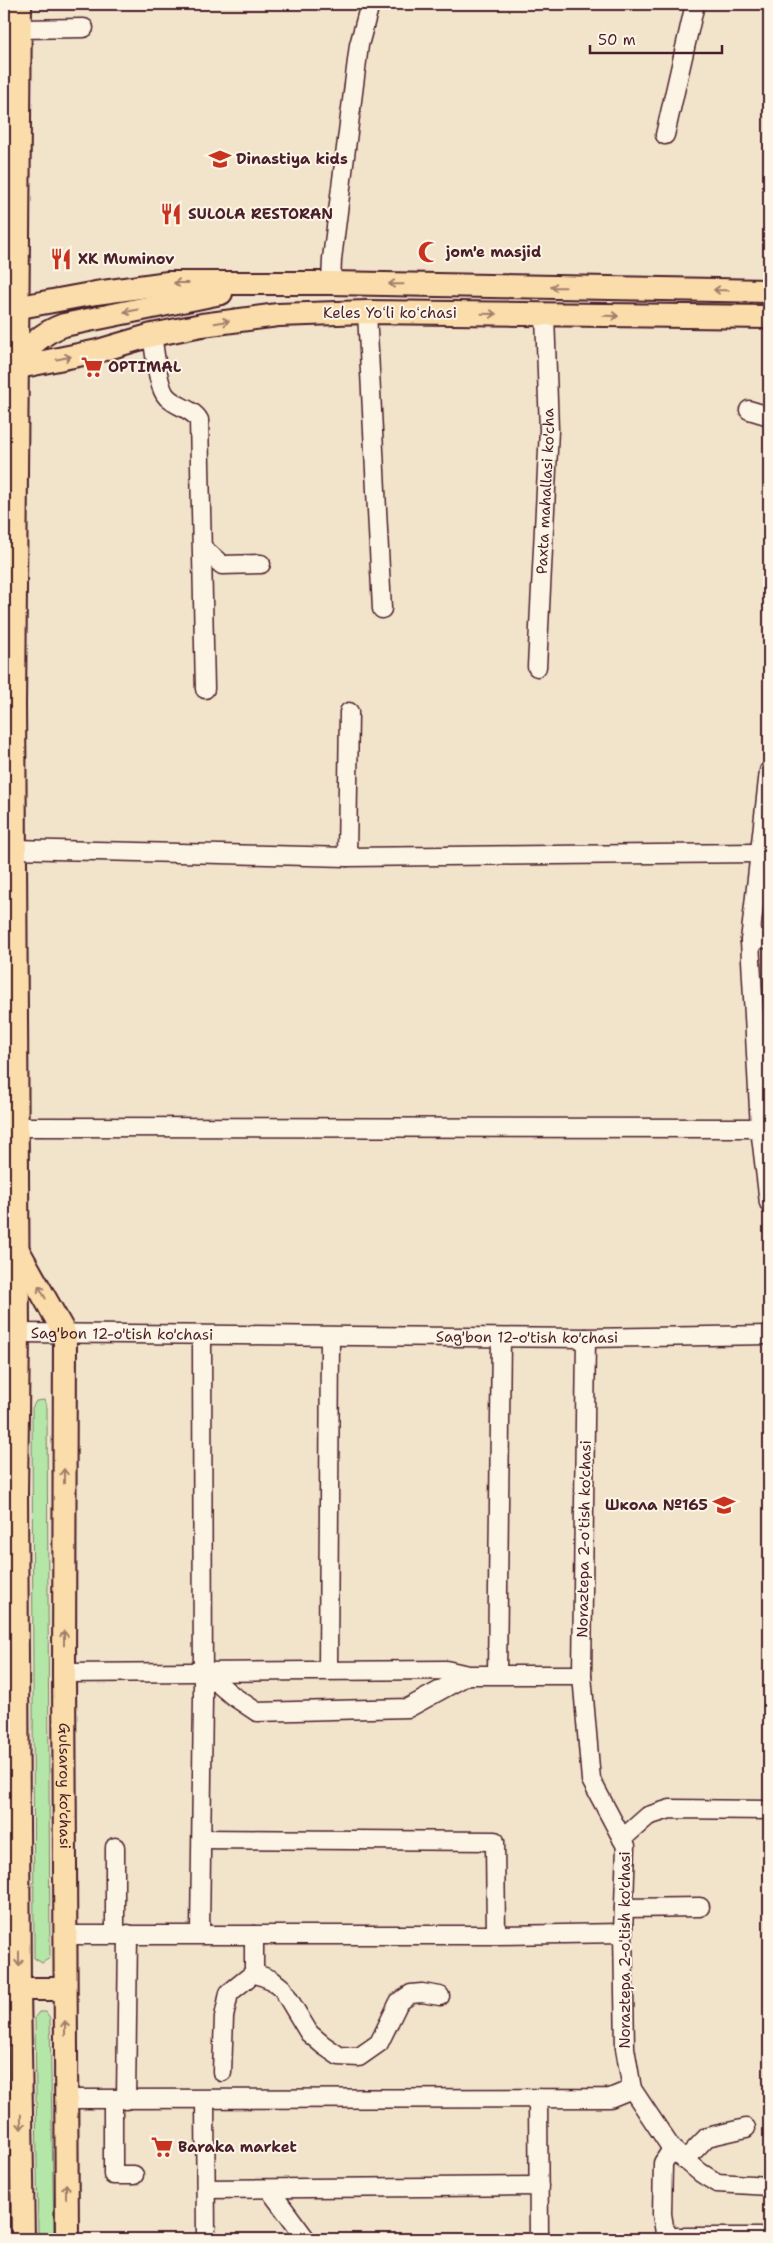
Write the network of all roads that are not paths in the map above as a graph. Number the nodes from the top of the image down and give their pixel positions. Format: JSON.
{"nodes":[{"id":1,"x":20,"y":4,"type":"edge"},
{"id":2,"x":370,"y":4,"type":"edge"},
{"id":3,"x":695,"y":4,"type":"edge"},
{"id":4,"x":84,"y":28,"type":"dead end"},
{"id":5,"x":20,"y":29,"type":"junction"},
{"id":6,"x":12,"y":112,"type":"edge"},
{"id":7,"x":665,"y":135,"type":"dead end"},
{"id":8,"x":264,"y":283,"type":"junction"},
{"id":9,"x":331,"y":283,"type":"junction"},
{"id":10,"x":769,"y":291,"type":"edge"},
{"id":11,"x":11,"y":309,"type":"edge"},
{"id":12,"x":367,"y":312,"type":"junction"},
{"id":13,"x":545,"y":315,"type":"junction"},
{"id":14,"x":769,"y":317,"type":"edge"},
{"id":15,"x":4,"y":328,"type":"edge"},
{"id":16,"x":152,"y":335,"type":"junction"},
{"id":17,"x":10,"y":369,"type":"edge"},
{"id":18,"x":749,"y":410,"type":"dead end"},
{"id":19,"x":769,"y":416,"type":"edge"},
{"id":20,"x":203,"y":548,"type":"junction"},
{"id":21,"x":261,"y":564,"type":"dead end"},
{"id":22,"x":382,"y":610,"type":"dead end"},
{"id":23,"x":537,"y":667,"type":"dead end"},
{"id":24,"x":205,"y":689,"type":"dead end"},
{"id":25,"x":9,"y":704,"type":"edge"},
{"id":26,"x":349,"y":712,"type":"dead end"},
{"id":27,"x":769,"y":770,"type":"edge"},
{"id":28,"x":14,"y":849,"type":"junction"},
{"id":29,"x":758,"y":853,"type":"junction"},
{"id":30,"x":347,"y":857,"type":"junction"},
{"id":31,"x":769,"y":938,"type":"edge"},
{"id":32,"x":750,"y":941,"type":"junction"},
{"id":33,"x":763,"y":1075,"type":"edge"},
{"id":34,"x":18,"y":1127,"type":"junction"},
{"id":35,"x":760,"y":1128,"type":"junction"},
{"id":36,"x":769,"y":1203,"type":"edge"},
{"id":37,"x":18,"y":1251,"type":"junction"},
{"id":38,"x":18,"y":1333,"type":"junction"},
{"id":39,"x":65,"y":1334,"type":"junction"},
{"id":40,"x":769,"y":1335,"type":"edge"},
{"id":41,"x":202,"y":1336,"type":"junction"},
{"id":42,"x":330,"y":1337,"type":"junction"},
{"id":43,"x":501,"y":1338,"type":"junction"},
{"id":44,"x":586,"y":1338,"type":"junction"},
{"id":45,"x":328,"y":1670,"type":"junction"},
{"id":46,"x":203,"y":1671,"type":"junction"},
{"id":47,"x":232,"y":1671,"type":"junction"},
{"id":48,"x":64,"y":1674,"type":"junction"},
{"id":49,"x":496,"y":1674,"type":"junction"},
{"id":50,"x":468,"y":1675,"type":"junction"},
{"id":51,"x":582,"y":1675,"type":"junction"},
{"id":52,"x":233,"y":1696,"type":"junction"},
{"id":53,"x":203,"y":1697,"type":"junction"},
{"id":54,"x":769,"y":1810,"type":"edge"},
{"id":55,"x":202,"y":1838,"type":"junction"},
{"id":56,"x":622,"y":1839,"type":"junction"},
{"id":57,"x":115,"y":1847,"type":"dead end"},
{"id":58,"x":700,"y":1907,"type":"dead end"},
{"id":59,"x":624,"y":1908,"type":"junction"},
{"id":60,"x":200,"y":1933,"type":"junction"},
{"id":61,"x":623,"y":1933,"type":"junction"},
{"id":62,"x":122,"y":1934,"type":"junction"},
{"id":63,"x":65,"y":1935,"type":"junction"},
{"id":64,"x":254,"y":1935,"type":"junction"},
{"id":65,"x":496,"y":1935,"type":"junction"},
{"id":66,"x":254,"y":1973,"type":"junction"},
{"id":67,"x":19,"y":1989,"type":"junction"},
{"id":68,"x":65,"y":1989,"type":"junction"},
{"id":69,"x":440,"y":1996,"type":"dead end"},
{"id":70,"x":12,"y":2030,"type":"edge"},
{"id":71,"x":222,"y":2072,"type":"dead end"},
{"id":72,"x":632,"y":2089,"type":"junction"},
{"id":73,"x":538,"y":2098,"type":"junction"},
{"id":74,"x":65,"y":2099,"type":"junction"},
{"id":75,"x":120,"y":2100,"type":"junction"},
{"id":76,"x":205,"y":2100,"type":"junction"},
{"id":77,"x":746,"y":2128,"type":"dead end"},
{"id":78,"x":678,"y":2155,"type":"junction"},
{"id":79,"x":134,"y":2175,"type":"dead end"},
{"id":80,"x":538,"y":2186,"type":"junction"},
{"id":81,"x":769,"y":2186,"type":"edge"},
{"id":82,"x":206,"y":2189,"type":"junction"},
{"id":83,"x":269,"y":2189,"type":"junction"},
{"id":84,"x":769,"y":2237,"type":"edge"},
{"id":85,"x":666,"y":2238,"type":"edge"},
{"id":86,"x":24,"y":2239,"type":"edge"},
{"id":87,"x":67,"y":2239,"type":"edge"},
{"id":88,"x":206,"y":2239,"type":"edge"},
{"id":89,"x":306,"y":2239,"type":"edge"},
{"id":90,"x":538,"y":2239,"type":"edge"}],
"edges":[{"from":1,"to":5,"type":"main road","name":"Sag'bon 12-o'tish ko'chasi"},
{"from":2,"to":9,"type":"street"},
{"from":3,"to":7,"type":"street"},
{"from":4,"to":5,"type":"street"},
{"from":5,"to":6,"type":"main road","name":"Sag'bon 12-o'tish ko'chasi"},
{"from":6,"to":11,"type":"main road","name":"Sag'bon 12-o'tish ko'chasi"},
{"from":8,"to":9,"type":"main road","name":"Keles Yoʻli koʻchasi"},
{"from":8,"to":11,"type":"main road","name":"Keles Yoʻli koʻchasi","one_way":true},
{"from":8,"to":17,"type":"main road","one_way":true},
{"from":10,"to":9,"type":"main road","name":"Keles Yoʻli koʻchasi","one_way":true},
{"from":11,"to":15,"type":"main road"},
{"from":11,"to":17,"type":"main road","name":"Sag'bon 12-o'tish ko'chasi"},
{"from":12,"to":13,"type":"main road","name":"Keles Yoʻli koʻchasi","one_way":true},
{"from":16,"to":12,"type":"main road","name":"Keles Yoʻli koʻchasi","one_way":true},
{"from":12,"to":22,"type":"street"},
{"from":13,"to":14,"type":"main road","name":"Keles Yoʻli koʻchasi","one_way":true},
{"from":13,"to":23,"type":"street","name":"Paxta mahallasi ko'cha"},
{"from":17,"to":16,"type":"main road","name":"Keles Yoʻli koʻchasi","one_way":true},
{"from":16,"to":20,"type":"street"},
{"from":17,"to":25,"type":"main road","name":"Sag'bon 12-o'tish ko'chasi"},
{"from":18,"to":19,"type":"street"},
{"from":20,"to":21,"type":"street"},
{"from":20,"to":24,"type":"street"},
{"from":25,"to":28,"type":"main road","name":"Sag'bon 12-o'tish ko'chasi"},
{"from":26,"to":30,"type":"street"},
{"from":27,"to":29,"type":"street"},
{"from":28,"to":30,"type":"street"},
{"from":28,"to":34,"type":"main road","name":"Sag'bon 12-o'tish ko'chasi"},
{"from":29,"to":30,"type":"street"},
{"from":29,"to":32,"type":"street"},
{"from":31,"to":32,"type":"street"},
{"from":32,"to":33,"type":"street"},
{"from":33,"to":35,"type":"street"},
{"from":34,"to":35,"type":"street"},
{"from":34,"to":37,"type":"main road","name":"Sag'bon 12-o'tish ko'chasi"},
{"from":35,"to":36,"type":"street"},
{"from":37,"to":38,"type":"main road","name":"Sag'bon 12-o'tish ko'chasi"},
{"from":39,"to":37,"type":"main road","one_way":true},
{"from":38,"to":39,"type":"street","name":"Sag'bon 12-o'tish ko'chasi"},
{"from":38,"to":67,"type":"main road","one_way":true},
{"from":39,"to":41,"type":"street","name":"Sag'bon 12-o'tish ko'chasi"},
{"from":48,"to":39,"type":"main road","name":"Gulsaroy ko'chasi","one_way":true},
{"from":40,"to":44,"type":"street","name":"Sag'bon 12-o'tish ko'chasi"},
{"from":41,"to":42,"type":"street","name":"Sag'bon 12-o'tish ko'chasi"},
{"from":41,"to":46,"type":"street"},
{"from":42,"to":43,"type":"street","name":"Sag'bon 12-o'tish ko'chasi"},
{"from":42,"to":45,"type":"street"},
{"from":43,"to":44,"type":"street","name":"Sag'bon 12-o'tish ko'chasi"},
{"from":43,"to":49,"type":"street"},
{"from":44,"to":51,"type":"street","name":"Noraztepa 2-oʻtish ko'chasi"},
{"from":45,"to":47,"type":"street"},
{"from":45,"to":50,"type":"street"},
{"from":46,"to":47,"type":"street"},
{"from":46,"to":48,"type":"street"},
{"from":46,"to":52,"type":"street"},
{"from":46,"to":53,"type":"street"},
{"from":47,"to":52,"type":"street"},
{"from":48,"to":63,"type":"main road","name":"Gulsaroy ko'chasi"},
{"from":49,"to":50,"type":"street"},
{"from":49,"to":51,"type":"street"},
{"from":50,"to":52,"type":"street"},
{"from":51,"to":56,"type":"street","name":"Noraztepa 2-oʻtish ko'chasi"},
{"from":52,"to":53,"type":"street"},
{"from":53,"to":55,"type":"street"},
{"from":54,"to":56,"type":"street"},
{"from":55,"to":60,"type":"street"},
{"from":55,"to":65,"type":"street"},
{"from":56,"to":59,"type":"street","name":"Noraztepa 2-oʻtish ko'chasi"},
{"from":57,"to":62,"type":"street"},
{"from":58,"to":59,"type":"street"},
{"from":59,"to":61,"type":"street","name":"Noraztepa 2-oʻtish ko'chasi"},
{"from":60,"to":62,"type":"street"},
{"from":60,"to":64,"type":"street"},
{"from":61,"to":65,"type":"street"},
{"from":61,"to":72,"type":"street","name":"Noraztepa 2-oʻtish ko'chasi"},
{"from":62,"to":63,"type":"street"},
{"from":62,"to":75,"type":"street"},
{"from":63,"to":68,"type":"main road","name":"Gulsaroy ko'chasi"},
{"from":64,"to":65,"type":"street"},
{"from":64,"to":66,"type":"street"},
{"from":66,"to":69,"type":"street"},
{"from":66,"to":71,"type":"street"},
{"from":67,"to":68,"type":"main road"},
{"from":67,"to":70,"type":"main road"},
{"from":74,"to":68,"type":"main road","name":"Gulsaroy ko'chasi","one_way":true},
{"from":70,"to":86,"type":"main road","one_way":true},
{"from":72,"to":73,"type":"street"},
{"from":72,"to":78,"type":"street","name":"Noraztepa 2-oʻtish ko'chasi"},
{"from":73,"to":76,"type":"street"},
{"from":73,"to":80,"type":"street"},
{"from":74,"to":75,"type":"street"},
{"from":87,"to":74,"type":"main road","name":"Gulsaroy ko'chasi","one_way":true},
{"from":75,"to":76,"type":"street"},
{"from":75,"to":79,"type":"street"},
{"from":76,"to":82,"type":"street"},
{"from":77,"to":78,"type":"street"},
{"from":78,"to":81,"type":"street","name":"Noraztepa 2-oʻtish ko'chasi"},
{"from":78,"to":85,"type":"street"},
{"from":80,"to":83,"type":"street"},
{"from":80,"to":90,"type":"street"},
{"from":82,"to":83,"type":"street"},
{"from":82,"to":88,"type":"street"},
{"from":83,"to":89,"type":"street"},
{"from":84,"to":85,"type":"street"}]}
